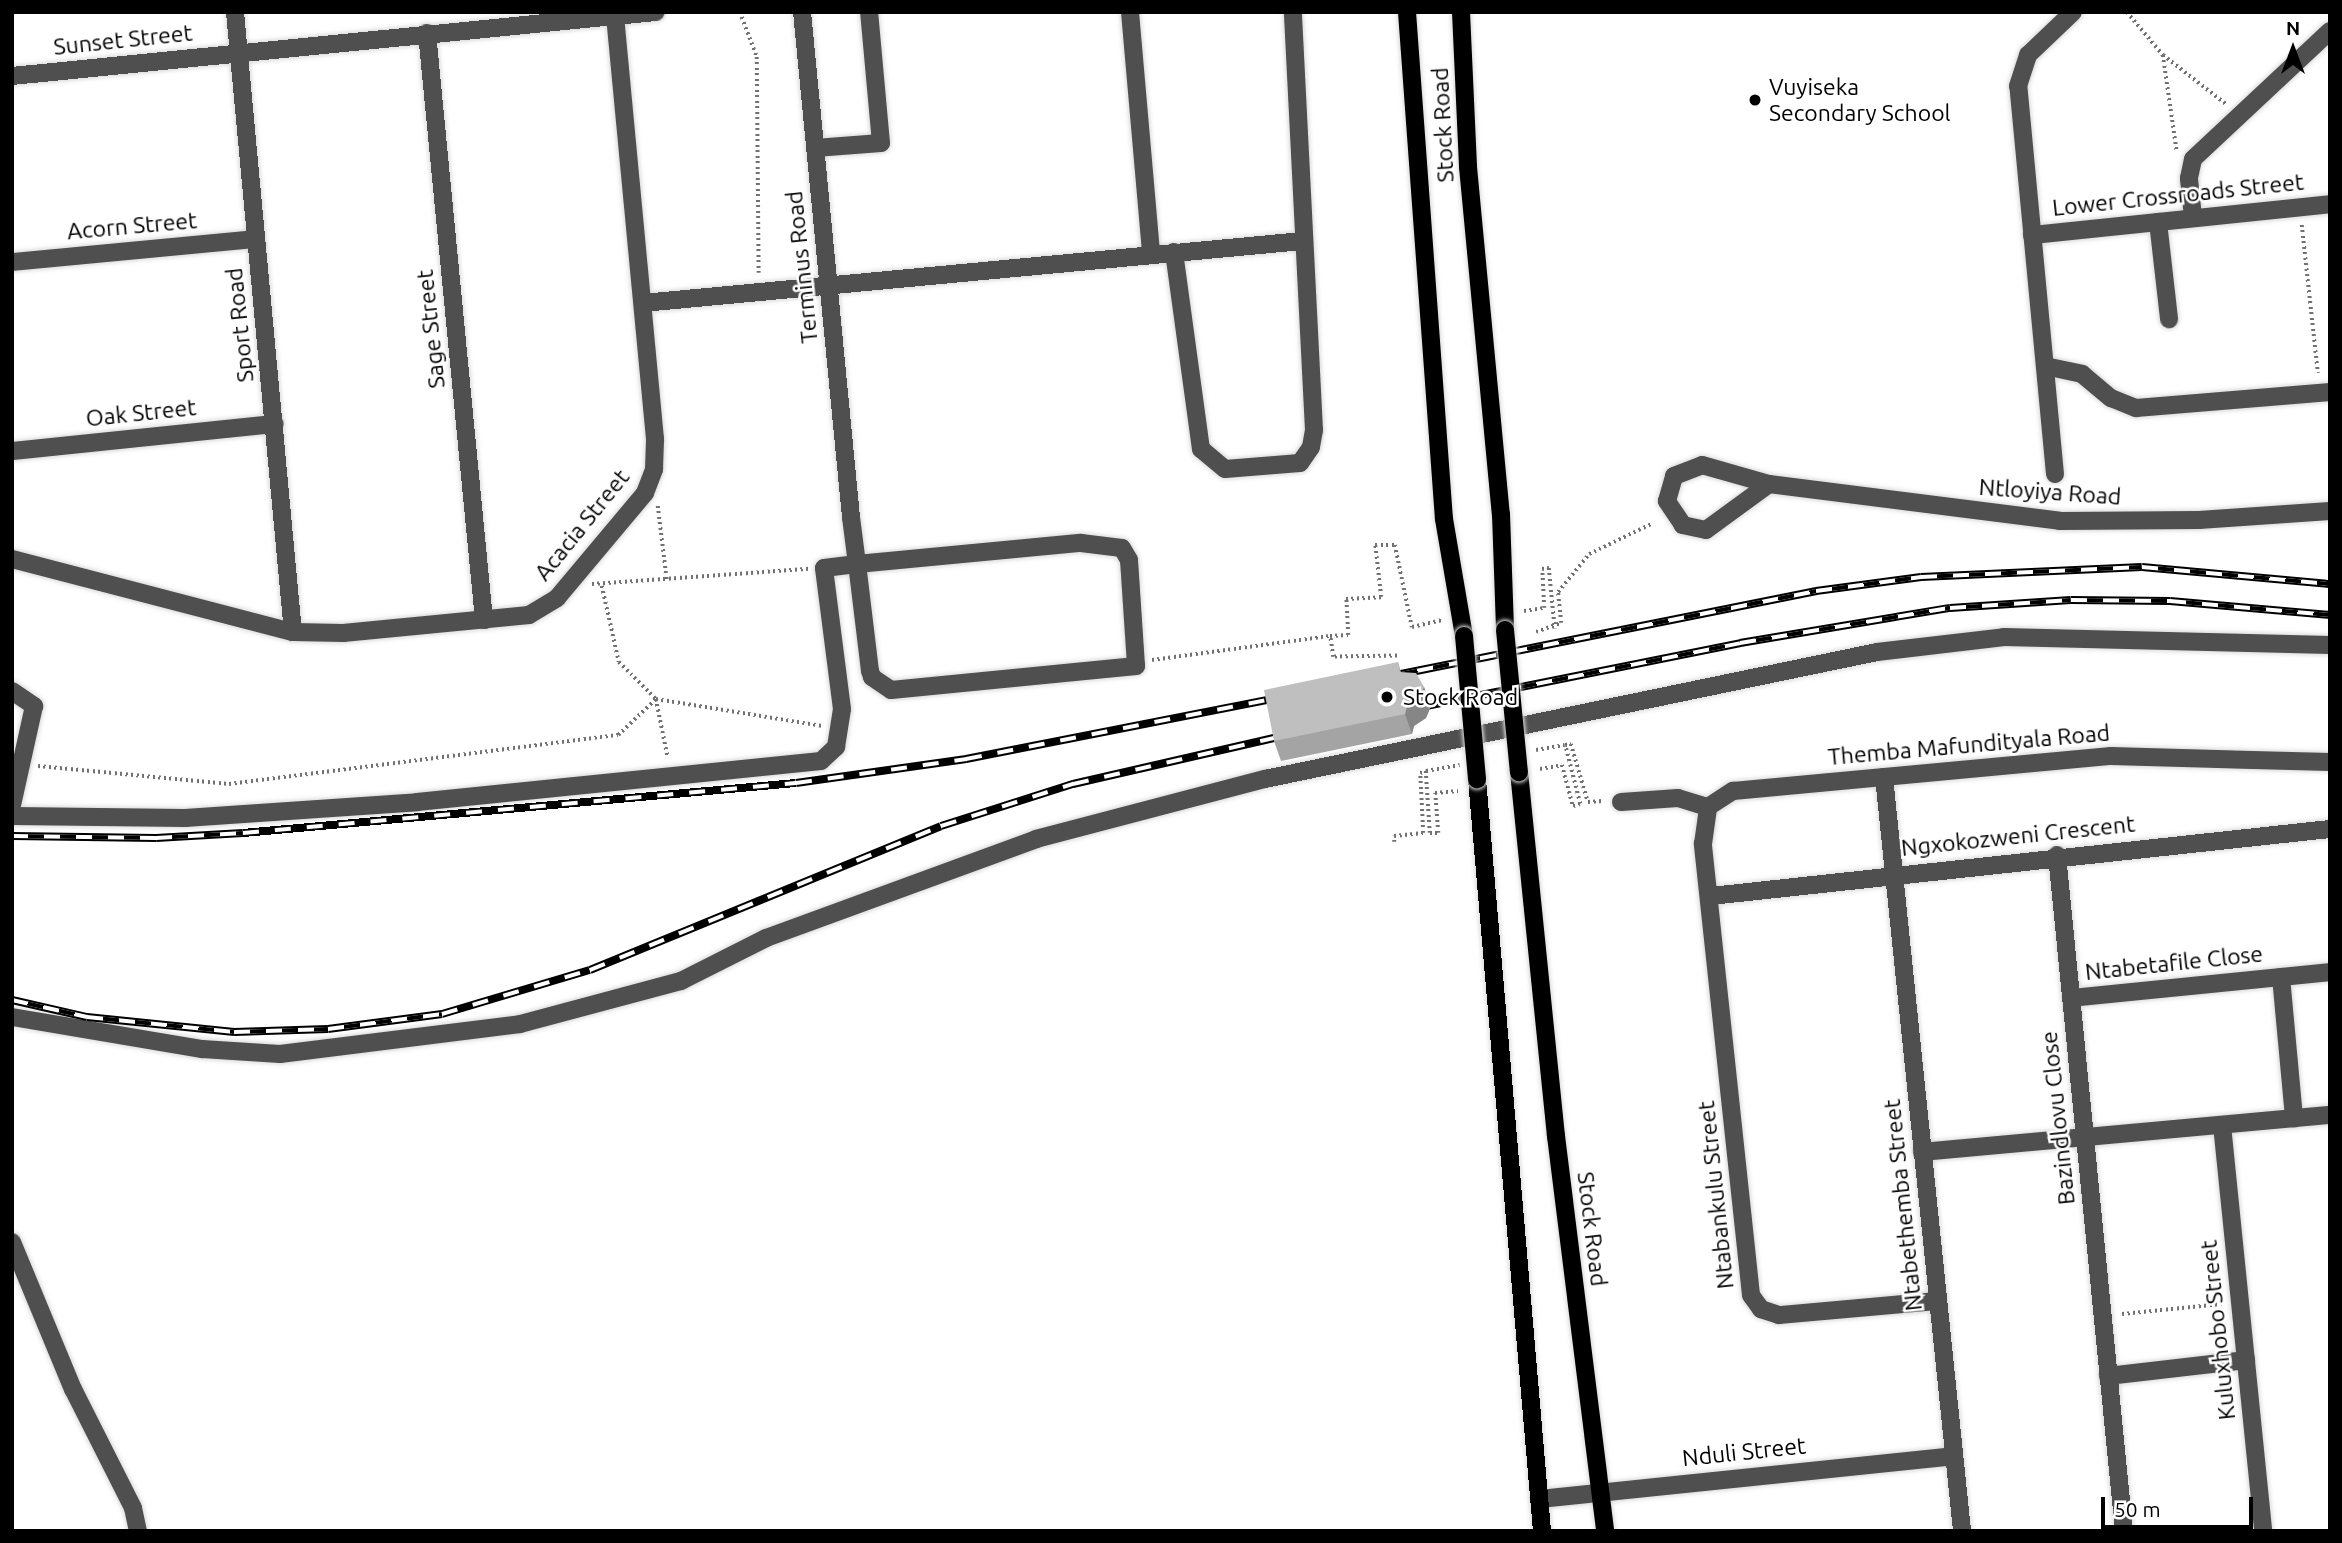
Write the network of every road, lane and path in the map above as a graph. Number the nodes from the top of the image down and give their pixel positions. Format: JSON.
{"nodes":[{"id":1,"x":235,"y":12,"type":"edge"},
{"id":2,"x":656,"y":12,"type":"edge"},
{"id":3,"x":740,"y":12,"type":"edge"},
{"id":4,"x":802,"y":12,"type":"edge"},
{"id":5,"x":869,"y":12,"type":"edge"},
{"id":6,"x":1129,"y":12,"type":"edge"},
{"id":7,"x":1293,"y":12,"type":"edge"},
{"id":8,"x":1407,"y":12,"type":"edge"},
{"id":9,"x":1461,"y":12,"type":"edge"},
{"id":10,"x":2073,"y":12,"type":"edge"},
{"id":11,"x":2127,"y":12,"type":"edge"},
{"id":12,"x":615,"y":14,"type":"edge"},
{"id":13,"x":2330,"y":31,"type":"edge"},
{"id":14,"x":427,"y":33,"type":"junction"},
{"id":15,"x":239,"y":54,"type":"junction"},
{"id":16,"x":2163,"y":55,"type":"junction"},
{"id":17,"x":12,"y":76,"type":"edge"},
{"id":18,"x":2238,"y":115,"type":"junction"},
{"id":19,"x":815,"y":148,"type":"junction"},
{"id":20,"x":2189,"y":168,"type":"junction"},
{"id":21,"x":2330,"y":204,"type":"edge"},
{"id":22,"x":2300,"y":207,"type":"junction"},
{"id":23,"x":2193,"y":218,"type":"junction"},
{"id":24,"x":2158,"y":222,"type":"junction"},
{"id":25,"x":2032,"y":236,"type":"junction"},
{"id":26,"x":256,"y":239,"type":"junction"},
{"id":27,"x":1302,"y":241,"type":"junction"},
{"id":28,"x":1174,"y":252,"type":"junction"},
{"id":29,"x":1152,"y":254,"type":"junction"},
{"id":30,"x":12,"y":262,"type":"edge"},
{"id":31,"x":829,"y":288,"type":"junction"},
{"id":32,"x":760,"y":294,"type":"junction"},
{"id":33,"x":643,"y":303,"type":"junction"},
{"id":34,"x":2169,"y":318,"type":"dead end"},
{"id":35,"x":2045,"y":366,"type":"junction"},
{"id":36,"x":2325,"y":392,"type":"edge"},
{"id":37,"x":275,"y":424,"type":"junction"},
{"id":38,"x":12,"y":451,"type":"edge"},
{"id":39,"x":654,"y":469,"type":"junction"},
{"id":40,"x":2055,"y":474,"type":"dead end"},
{"id":41,"x":1769,"y":484,"type":"junction"},
{"id":42,"x":2330,"y":511,"type":"edge"},
{"id":43,"x":1651,"y":524,"type":"dead end"},
{"id":44,"x":12,"y":559,"type":"edge"},
{"id":45,"x":857,"y":565,"type":"junction"},
{"id":46,"x":824,"y":568,"type":"junction"},
{"id":47,"x":667,"y":580,"type":"junction"},
{"id":48,"x":1524,"y":611,"type":"dead end"},
{"id":49,"x":484,"y":620,"type":"junction"},
{"id":50,"x":1442,"y":620,"type":"dead end"},
{"id":51,"x":1555,"y":629,"type":"junction"},
{"id":52,"x":293,"y":632,"type":"junction"},
{"id":53,"x":1536,"y":632,"type":"dead end"},
{"id":54,"x":1330,"y":636,"type":"junction"},
{"id":55,"x":2330,"y":645,"type":"edge"},
{"id":56,"x":1397,"y":656,"type":"dead end"},
{"id":57,"x":1150,"y":660,"type":"dead end"},
{"id":58,"x":12,"y":691,"type":"edge"},
{"id":59,"x":656,"y":699,"type":"junction"},
{"id":60,"x":837,"y":738,"type":"junction"},
{"id":61,"x":1565,"y":745,"type":"junction"},
{"id":62,"x":1550,"y":747,"type":"dead end"},
{"id":63,"x":2330,"y":762,"type":"edge"},
{"id":64,"x":20,"y":764,"type":"junction"},
{"id":65,"x":1540,"y":769,"type":"dead end"},
{"id":66,"x":672,"y":776,"type":"junction"},
{"id":67,"x":1884,"y":777,"type":"junction"},
{"id":68,"x":1458,"y":791,"type":"dead end"},
{"id":69,"x":1599,"y":800,"type":"dead end"},
{"id":70,"x":1621,"y":802,"type":"dead end"},
{"id":71,"x":12,"y":805,"type":"edge"},
{"id":72,"x":1708,"y":807,"type":"junction"},
{"id":73,"x":12,"y":816,"type":"edge"},
{"id":74,"x":2330,"y":829,"type":"edge"},
{"id":75,"x":1394,"y":842,"type":"dead end"},
{"id":76,"x":2057,"y":855,"type":"junction"},
{"id":77,"x":1895,"y":874,"type":"junction"},
{"id":78,"x":1711,"y":896,"type":"junction"},
{"id":79,"x":2330,"y":972,"type":"edge"},
{"id":80,"x":2281,"y":977,"type":"junction"},
{"id":81,"x":2071,"y":998,"type":"junction"},
{"id":82,"x":12,"y":1017,"type":"edge"},
{"id":83,"x":2330,"y":1115,"type":"edge"},
{"id":84,"x":2294,"y":1118,"type":"junction"},
{"id":85,"x":2222,"y":1125,"type":"junction"},
{"id":86,"x":2085,"y":1138,"type":"junction"},
{"id":87,"x":1922,"y":1152,"type":"junction"},
{"id":88,"x":12,"y":1242,"type":"edge"},
{"id":89,"x":1937,"y":1301,"type":"junction"},
{"id":90,"x":2240,"y":1303,"type":"junction"},
{"id":91,"x":2102,"y":1315,"type":"junction"},
{"id":92,"x":2246,"y":1360,"type":"junction"},
{"id":93,"x":2108,"y":1376,"type":"junction"},
{"id":94,"x":1954,"y":1456,"type":"junction"},
{"id":95,"x":1601,"y":1493,"type":"junction"},
{"id":96,"x":1539,"y":1499,"type":"junction"},
{"id":97,"x":138,"y":1531,"type":"edge"},
{"id":98,"x":1542,"y":1531,"type":"edge"},
{"id":99,"x":1605,"y":1531,"type":"edge"},
{"id":100,"x":1962,"y":1531,"type":"edge"},
{"id":101,"x":2124,"y":1531,"type":"edge"},
{"id":102,"x":2263,"y":1531,"type":"edge"}],
"edges":[{"from":1,"to":15,"type":"street","name":"Sport Road"},
{"from":2,"to":12,"type":"street","name":"Sunset Street"},
{"from":3,"to":32,"type":"path"},
{"from":4,"to":19,"type":"street","name":"Terminus Road"},
{"from":5,"to":19,"type":"street"},
{"from":6,"to":29,"type":"street"},
{"from":7,"to":27,"type":"street"},
{"from":8,"to":96,"type":"main road","name":"Stock Road","bridge":true},
{"from":9,"to":95,"type":"main road","name":"Stock Road","bridge":true},
{"from":10,"to":25,"type":"street","name":"Lower Crossroads Street"},
{"from":11,"to":16,"type":"path"},
{"from":12,"to":14,"type":"street","name":"Sunset Street"},
{"from":12,"to":33,"type":"street","name":"Acacia Street"},
{"from":13,"to":18,"type":"street"},
{"from":14,"to":15,"type":"street","name":"Sunset Street"},
{"from":14,"to":49,"type":"street","name":"Sage Street"},
{"from":15,"to":17,"type":"street","name":"Sunset Street"},
{"from":15,"to":26,"type":"street","name":"Sport Road"},
{"from":16,"to":18,"type":"path"},
{"from":16,"to":20,"type":"path"},
{"from":18,"to":20,"type":"street"},
{"from":19,"to":31,"type":"street","name":"Terminus Road"},
{"from":20,"to":23,"type":"street"},
{"from":21,"to":22,"type":"street","name":"Lower Crossroads Street"},
{"from":22,"to":23,"type":"street","name":"Lower Crossroads Street"},
{"from":22,"to":36,"type":"path"},
{"from":23,"to":24,"type":"street","name":"Lower Crossroads Street"},
{"from":24,"to":25,"type":"street","name":"Lower Crossroads Street"},
{"from":24,"to":34,"type":"street"},
{"from":25,"to":35,"type":"street","name":"Lower Crossroads Street"},
{"from":26,"to":30,"type":"street","name":"Acorn Street"},
{"from":26,"to":37,"type":"street","name":"Sport Road"},
{"from":27,"to":28,"type":"street"},
{"from":27,"to":28,"type":"street"},
{"from":28,"to":29,"type":"street"},
{"from":29,"to":31,"type":"street"},
{"from":31,"to":32,"type":"street"},
{"from":31,"to":45,"type":"street","name":"Terminus Road"},
{"from":32,"to":33,"type":"street"},
{"from":33,"to":39,"type":"street","name":"Acacia Street"},
{"from":35,"to":36,"type":"street"},
{"from":35,"to":40,"type":"street","name":"Lower Crossroads Street"},
{"from":37,"to":38,"type":"street","name":"Oak Street"},
{"from":37,"to":52,"type":"street","name":"Sport Road"},
{"from":39,"to":47,"type":"path"},
{"from":39,"to":49,"type":"street","name":"Acacia Street"},
{"from":41,"to":41,"type":"street","name":"Ntloyiya Road"},
{"from":41,"to":42,"type":"street","name":"Ntloyiya Road"},
{"from":43,"to":51,"type":"path"},
{"from":44,"to":52,"type":"street","name":"Acacia Street"},
{"from":45,"to":45,"type":"street"},
{"from":45,"to":46,"type":"street"},
{"from":46,"to":47,"type":"path"},
{"from":46,"to":60,"type":"street"},
{"from":47,"to":59,"type":"path"},
{"from":48,"to":51,"type":"path"},
{"from":49,"to":52,"type":"street","name":"Acacia Street"},
{"from":50,"to":54,"type":"path"},
{"from":51,"to":53,"type":"path"},
{"from":54,"to":56,"type":"path"},
{"from":54,"to":57,"type":"path"},
{"from":55,"to":82,"type":"street"},
{"from":58,"to":64,"type":"street"},
{"from":59,"to":60,"type":"path"},
{"from":59,"to":64,"type":"path"},
{"from":59,"to":66,"type":"path"},
{"from":60,"to":66,"type":"street"},
{"from":61,"to":62,"type":"path"},
{"from":61,"to":65,"type":"path"},
{"from":61,"to":69,"type":"path"},
{"from":63,"to":67,"type":"street","name":"Themba Mafundityala Road"},
{"from":64,"to":71,"type":"street"},
{"from":66,"to":73,"type":"street"},
{"from":67,"to":72,"type":"street","name":"Themba Mafundityala Road"},
{"from":67,"to":77,"type":"street","name":"Ntabethemba Street"},
{"from":68,"to":75,"type":"path"},
{"from":70,"to":72,"type":"street"},
{"from":72,"to":78,"type":"street"},
{"from":74,"to":76,"type":"street","name":"Ngxokozweni Crescent"},
{"from":76,"to":77,"type":"street","name":"Ngxokozweni Crescent"},
{"from":76,"to":81,"type":"street","name":"Bazindlovu Close"},
{"from":77,"to":78,"type":"street","name":"Ngxokozweni Crescent"},
{"from":77,"to":87,"type":"street","name":"Ntabethemba Street"},
{"from":78,"to":89,"type":"street","name":"Ntabankulu Street"},
{"from":79,"to":80,"type":"street","name":"Ntabetafile Close"},
{"from":80,"to":81,"type":"street","name":"Ntabetafile Close"},
{"from":80,"to":84,"type":"street","name":"Ntabetafile Close"},
{"from":81,"to":86,"type":"street","name":"Bazindlovu Close"},
{"from":83,"to":84,"type":"street"},
{"from":84,"to":85,"type":"street"},
{"from":85,"to":86,"type":"street"},
{"from":85,"to":90,"type":"street","name":"Kuluxhobo Street"},
{"from":86,"to":87,"type":"street"},
{"from":86,"to":91,"type":"street","name":"Bazindlovu Close"},
{"from":87,"to":89,"type":"street","name":"Ntabethemba Street"},
{"from":88,"to":97,"type":"street"},
{"from":89,"to":94,"type":"street","name":"Ntabethemba Street"},
{"from":90,"to":91,"type":"path"},
{"from":90,"to":92,"type":"street","name":"Kuluxhobo Street"},
{"from":91,"to":93,"type":"street","name":"Bazindlovu Close"},
{"from":92,"to":93,"type":"street"},
{"from":92,"to":102,"type":"street","name":"Kuluxhobo Street"},
{"from":93,"to":101,"type":"street","name":"Bazindlovu Close"},
{"from":94,"to":95,"type":"street","name":"Nduli Street"},
{"from":94,"to":100,"type":"street","name":"Ntabethemba Street"},
{"from":95,"to":96,"type":"street","name":"Nduli Street"},
{"from":95,"to":99,"type":"main road","name":"Stock Road"},
{"from":96,"to":98,"type":"main road","name":"Stock Road"}]}
